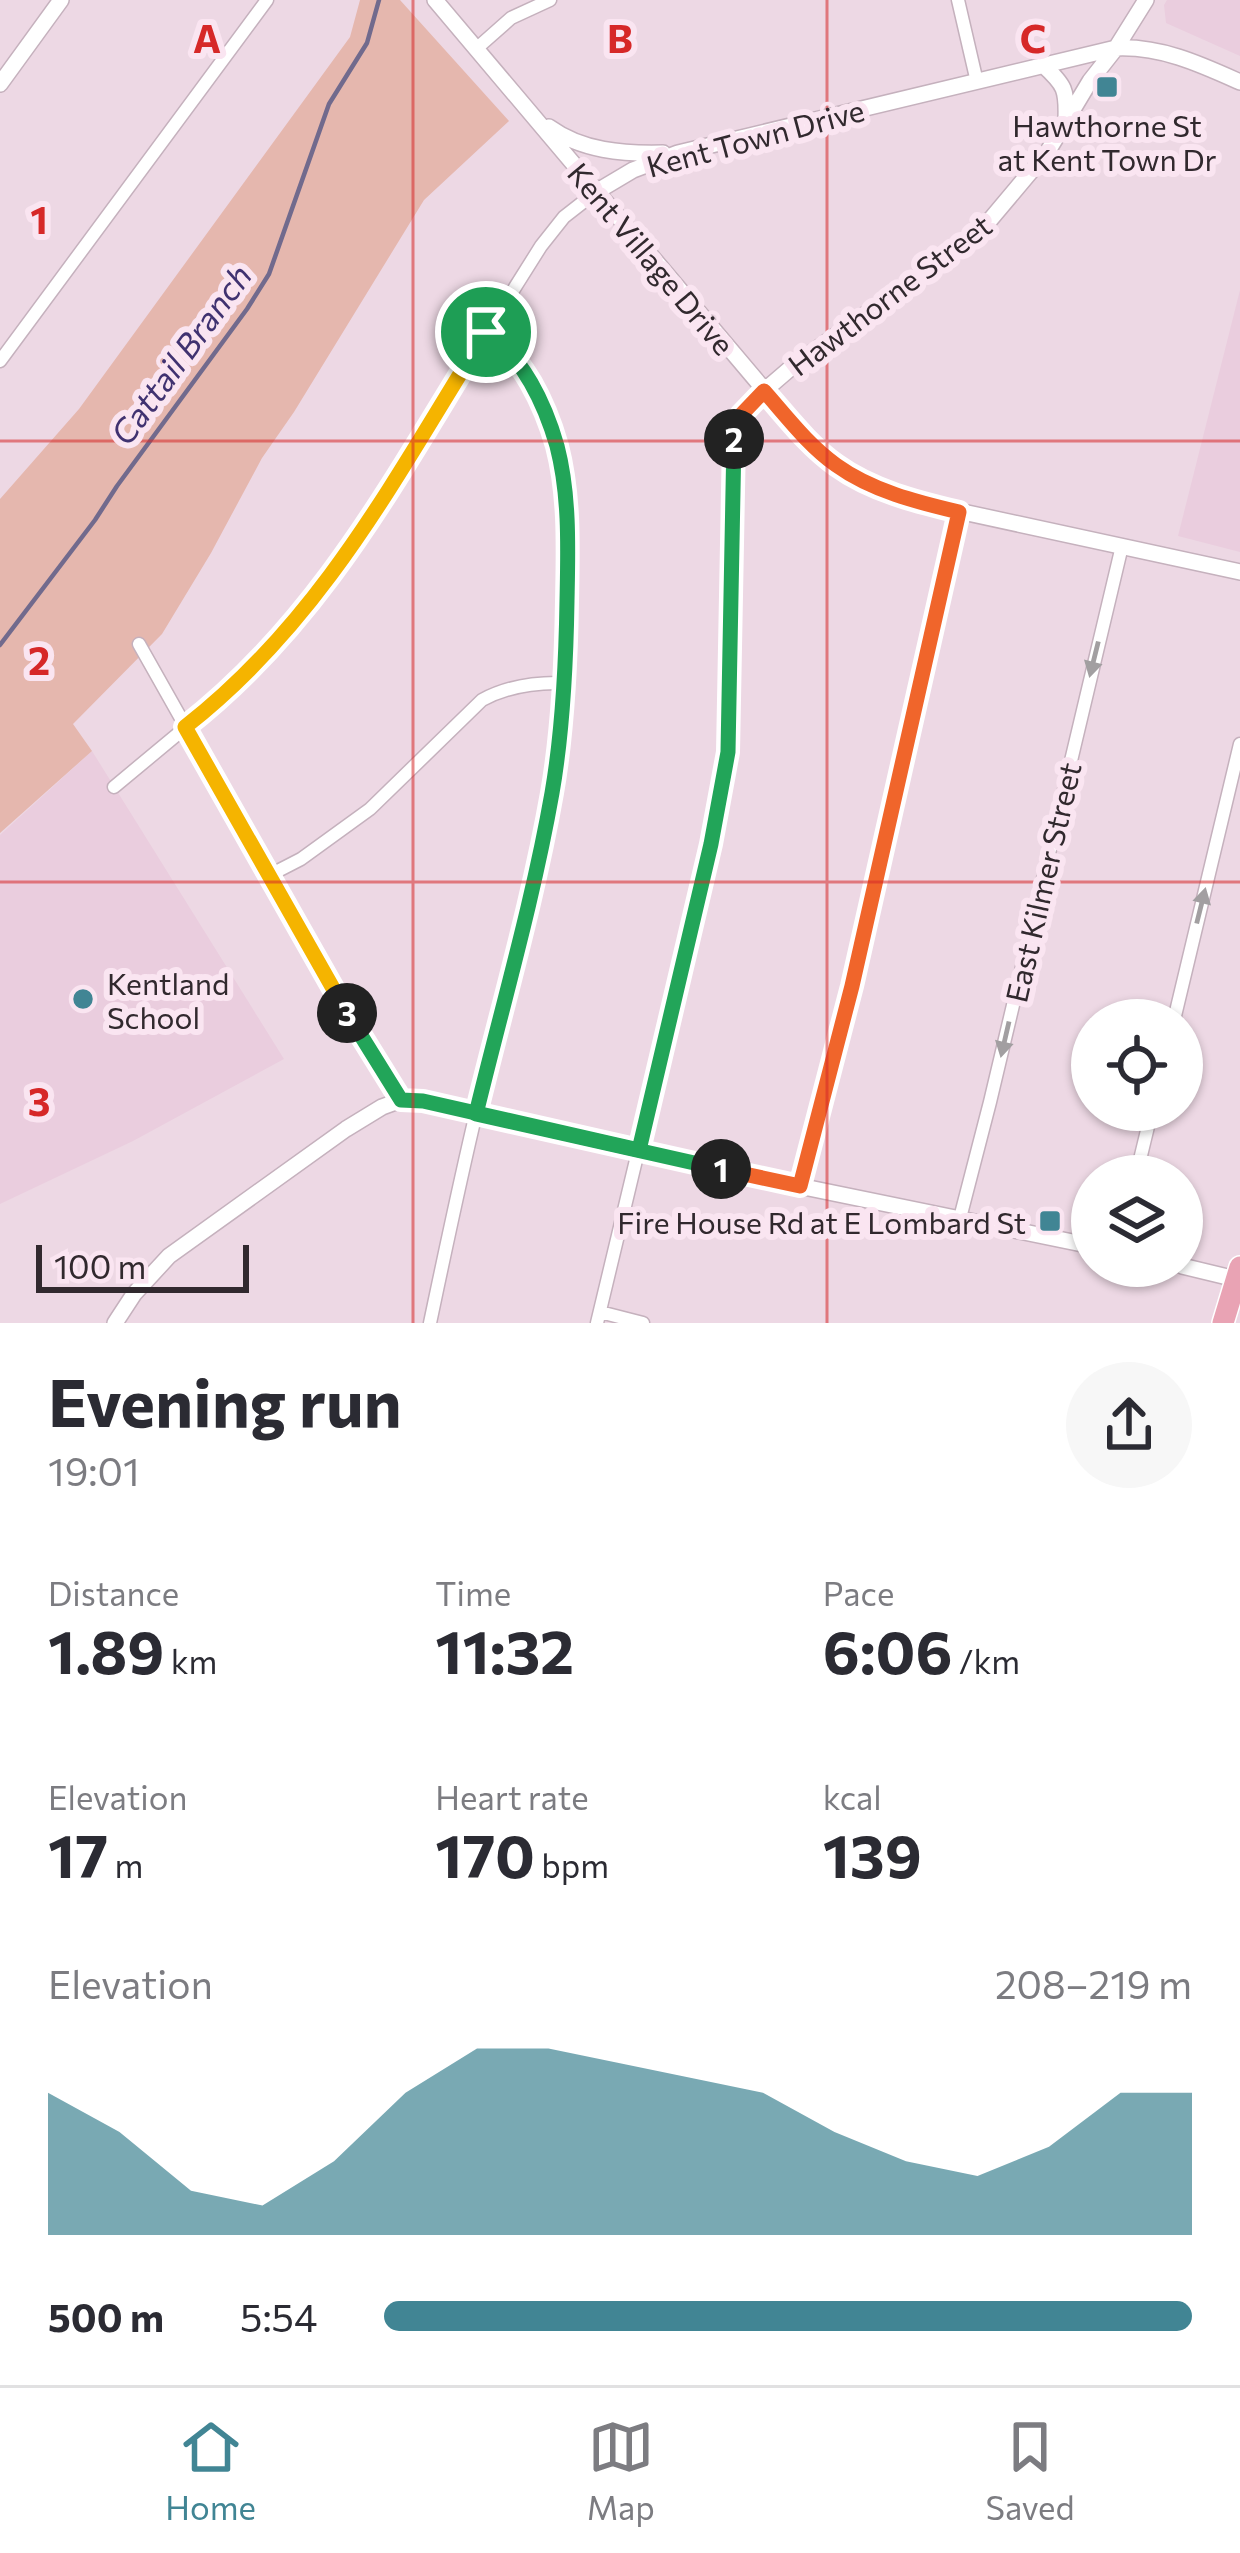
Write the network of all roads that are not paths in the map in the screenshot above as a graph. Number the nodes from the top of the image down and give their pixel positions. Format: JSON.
{"nodes":[{"id":1,"x":61,"y":0,"type":"edge"},
{"id":2,"x":267,"y":0,"type":"edge"},
{"id":3,"x":435,"y":0,"type":"edge"},
{"id":4,"x":550,"y":0,"type":"edge"},
{"id":5,"x":958,"y":0,"type":"edge"},
{"id":6,"x":1146,"y":0,"type":"edge"},
{"id":7,"x":1116,"y":48,"type":"junction"},
{"id":8,"x":476,"y":50,"type":"junction"},
{"id":9,"x":1239,"y":62,"type":"edge"},
{"id":10,"x":1043,"y":65,"type":"junction"},
{"id":11,"x":1235,"y":80,"type":"edge"},
{"id":12,"x":1,"y":81,"type":"edge"},
{"id":13,"x":977,"y":82,"type":"junction"},
{"id":14,"x":529,"y":112,"type":"junction"},
{"id":15,"x":1066,"y":123,"type":"junction"},
{"id":16,"x":678,"y":153,"type":"junction"},
{"id":17,"x":596,"y":192,"type":"junction"},
{"id":18,"x":486,"y":332,"type":"junction"},
{"id":19,"x":0,"y":362,"type":"edge"},
{"id":20,"x":764,"y":391,"type":"junction"},
{"id":21,"x":959,"y":512,"type":"junction"},
{"id":22,"x":1122,"y":546,"type":"junction"},
{"id":23,"x":1240,"y":572,"type":"edge"},
{"id":24,"x":139,"y":644,"type":"dead end"},
{"id":25,"x":564,"y":683,"type":"junction"},
{"id":26,"x":185,"y":727,"type":"junction"},
{"id":27,"x":1240,"y":744,"type":"edge"},
{"id":28,"x":114,"y":787,"type":"dead end"},
{"id":29,"x":268,"y":876,"type":"junction"},
{"id":30,"x":1179,"y":999,"type":"edge"},
{"id":31,"x":401,"y":1100,"type":"junction"},
{"id":32,"x":476,"y":1114,"type":"junction"},
{"id":33,"x":639,"y":1150,"type":"junction"},
{"id":34,"x":800,"y":1186,"type":"junction"},
{"id":35,"x":960,"y":1218,"type":"junction"},
{"id":36,"x":1071,"y":1242,"type":"edge"},
{"id":37,"x":1203,"y":1269,"type":"edge"},
{"id":38,"x":1239,"y":1275,"type":"edge"},
{"id":39,"x":599,"y":1317,"type":"edge"},
{"id":40,"x":115,"y":1323,"type":"edge"},
{"id":41,"x":430,"y":1323,"type":"edge"},
{"id":42,"x":643,"y":1323,"type":"edge"},
{"id":43,"x":1222,"y":1323,"type":"edge"}],
"edges":[{"from":1,"to":12,"type":"street"},
{"from":2,"to":19,"type":"street"},
{"from":3,"to":8,"type":"street","name":"Kent Village Drive"},
{"from":4,"to":8,"type":"street"},
{"from":5,"to":13,"type":"street"},
{"from":6,"to":7,"type":"street","name":"Hawthorne Street"},
{"from":7,"to":10,"type":"street","name":"Kent Town Drive"},
{"from":7,"to":11,"type":"street","name":"Kent Town Drive"},
{"from":7,"to":15,"type":"street","name":"Hawthorne Street"},
{"from":8,"to":14,"type":"street","name":"Kent Village Drive"},
{"from":9,"to":11,"type":"street","name":"Kent Town Drive"},
{"from":10,"to":13,"type":"street","name":"Kent Town Drive"},
{"from":10,"to":15,"type":"street"},
{"from":13,"to":16,"type":"street","name":"Kent Town Drive"},
{"from":14,"to":16,"type":"street"},
{"from":14,"to":17,"type":"street","name":"Kent Village Drive"},
{"from":15,"to":20,"type":"street","name":"Hawthorne Street"},
{"from":16,"to":17,"type":"street","name":"Kent Town Drive"},
{"from":17,"to":18,"type":"street","name":"Kent Town Drive"},
{"from":17,"to":20,"type":"street","name":"Kent Village Drive"},
{"from":18,"to":25,"type":"street"},
{"from":18,"to":26,"type":"street","name":"Kent Town Drive"},
{"from":20,"to":21,"type":"street","name":"Kent Village Drive"},
{"from":20,"to":33,"type":"street","name":"Hawthorne Street"},
{"from":21,"to":22,"type":"street","name":"Kent Village Drive"},
{"from":21,"to":34,"type":"street"},
{"from":22,"to":23,"type":"street","name":"Kent Village Drive"},
{"from":22,"to":35,"type":"street","name":"East Kilmer Street","one_way":true},
{"from":24,"to":26,"type":"street"},
{"from":25,"to":29,"type":"street"},
{"from":25,"to":32,"type":"street"},
{"from":26,"to":28,"type":"street","name":"Kent Town Drive"},
{"from":26,"to":29,"type":"street"},
{"from":30,"to":27,"type":"street","one_way":true},
{"from":29,"to":31,"type":"street"},
{"from":31,"to":32,"type":"street"},
{"from":31,"to":40,"type":"street"},
{"from":32,"to":33,"type":"street"},
{"from":32,"to":41,"type":"street"},
{"from":33,"to":34,"type":"street"},
{"from":33,"to":39,"type":"street","name":"Hawthorne Street"},
{"from":34,"to":35,"type":"street"},
{"from":35,"to":36,"type":"street"},
{"from":37,"to":38,"type":"street"},
{"from":38,"to":43,"type":"main road"},
{"from":39,"to":42,"type":"street"}]}
